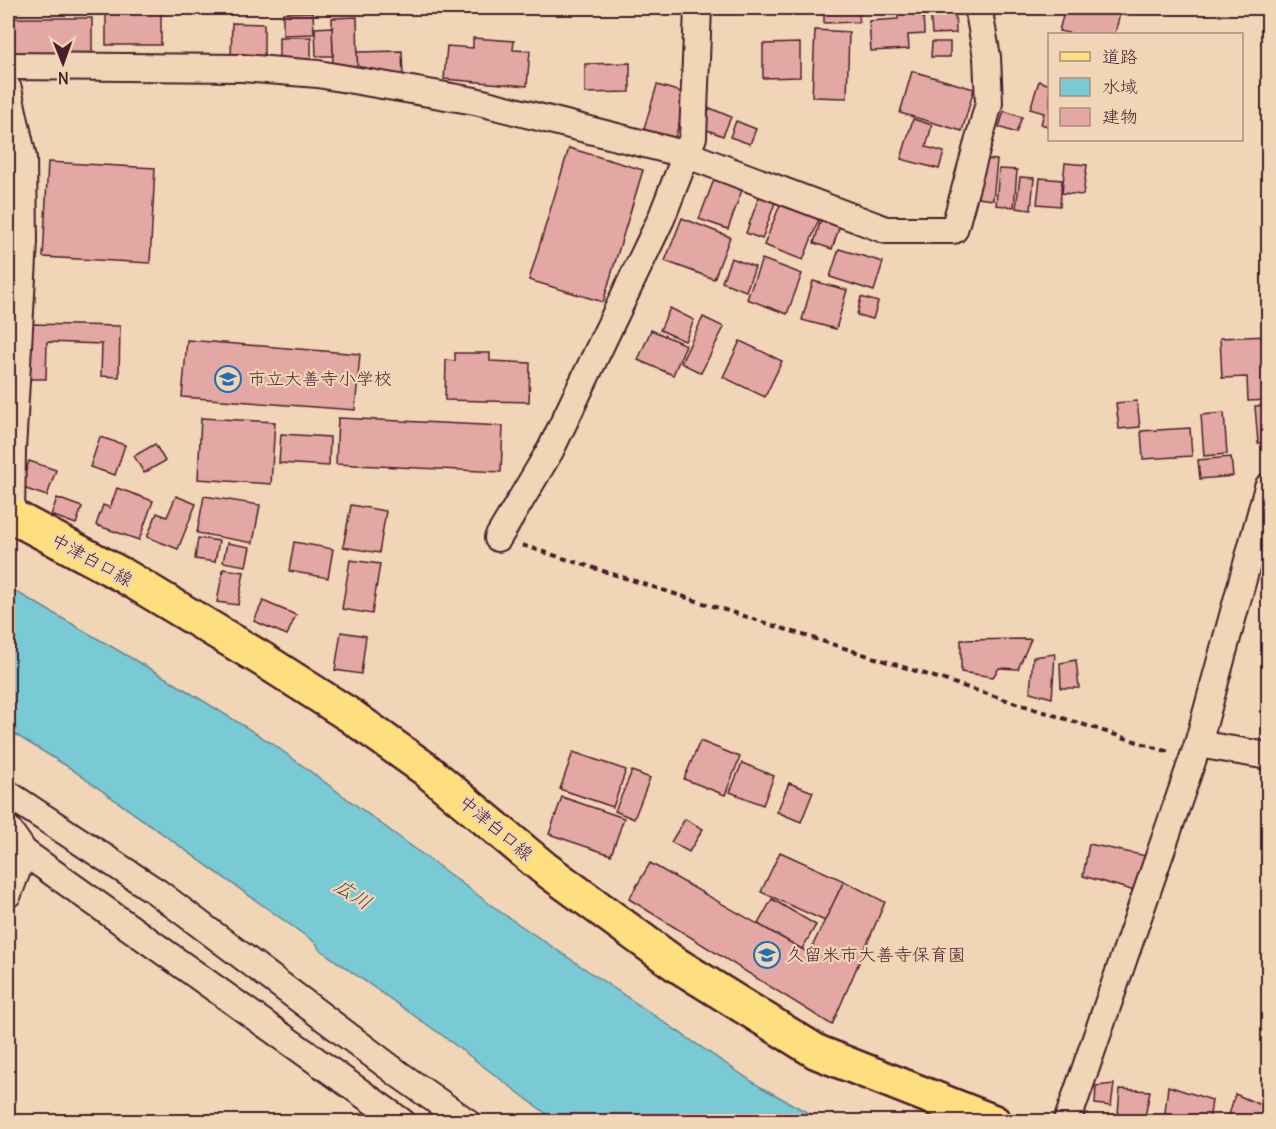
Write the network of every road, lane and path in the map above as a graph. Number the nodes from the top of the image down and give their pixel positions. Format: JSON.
{"nodes":[{"id":1,"x":698,"y":8,"type":"edge"},
{"id":2,"x":983,"y":8,"type":"edge"},
{"id":3,"x":8,"y":66,"type":"edge"},
{"id":4,"x":8,"y":89,"type":"edge"},
{"id":5,"x":688,"y":155,"type":"junction"},
{"id":6,"x":1269,"y":487,"type":"edge"},
{"id":7,"x":9,"y":515,"type":"edge"},
{"id":8,"x":498,"y":538,"type":"joint"},
{"id":9,"x":1195,"y":752,"type":"junction"},
{"id":10,"x":1269,"y":756,"type":"edge"},
{"id":11,"x":8,"y":794,"type":"edge"},
{"id":12,"x":8,"y":829,"type":"edge"},
{"id":13,"x":24,"y":852,"type":"junction"},
{"id":14,"x":8,"y":894,"type":"edge"},
{"id":15,"x":402,"y":1122,"type":"edge"},
{"id":16,"x":467,"y":1122,"type":"edge"},
{"id":17,"x":994,"y":1122,"type":"edge"},
{"id":18,"x":1067,"y":1122,"type":"edge"}],
"edges":[{"from":1,"to":5,"type":"street"},
{"from":2,"to":5,"type":"street"},
{"from":3,"to":5,"type":"street"},
{"from":4,"to":7,"type":"street"},
{"from":5,"to":8,"type":"street"},
{"from":6,"to":9,"type":"street"},
{"from":7,"to":17,"type":"main road","name":"中津白口線"},
{"from":8,"to":9,"type":"path"},
{"from":9,"to":10,"type":"street"},
{"from":9,"to":18,"type":"street"},
{"from":11,"to":16,"type":"street"},
{"from":12,"to":13,"type":"street"},
{"from":13,"to":14,"type":"street"},
{"from":13,"to":15,"type":"street"}]}
